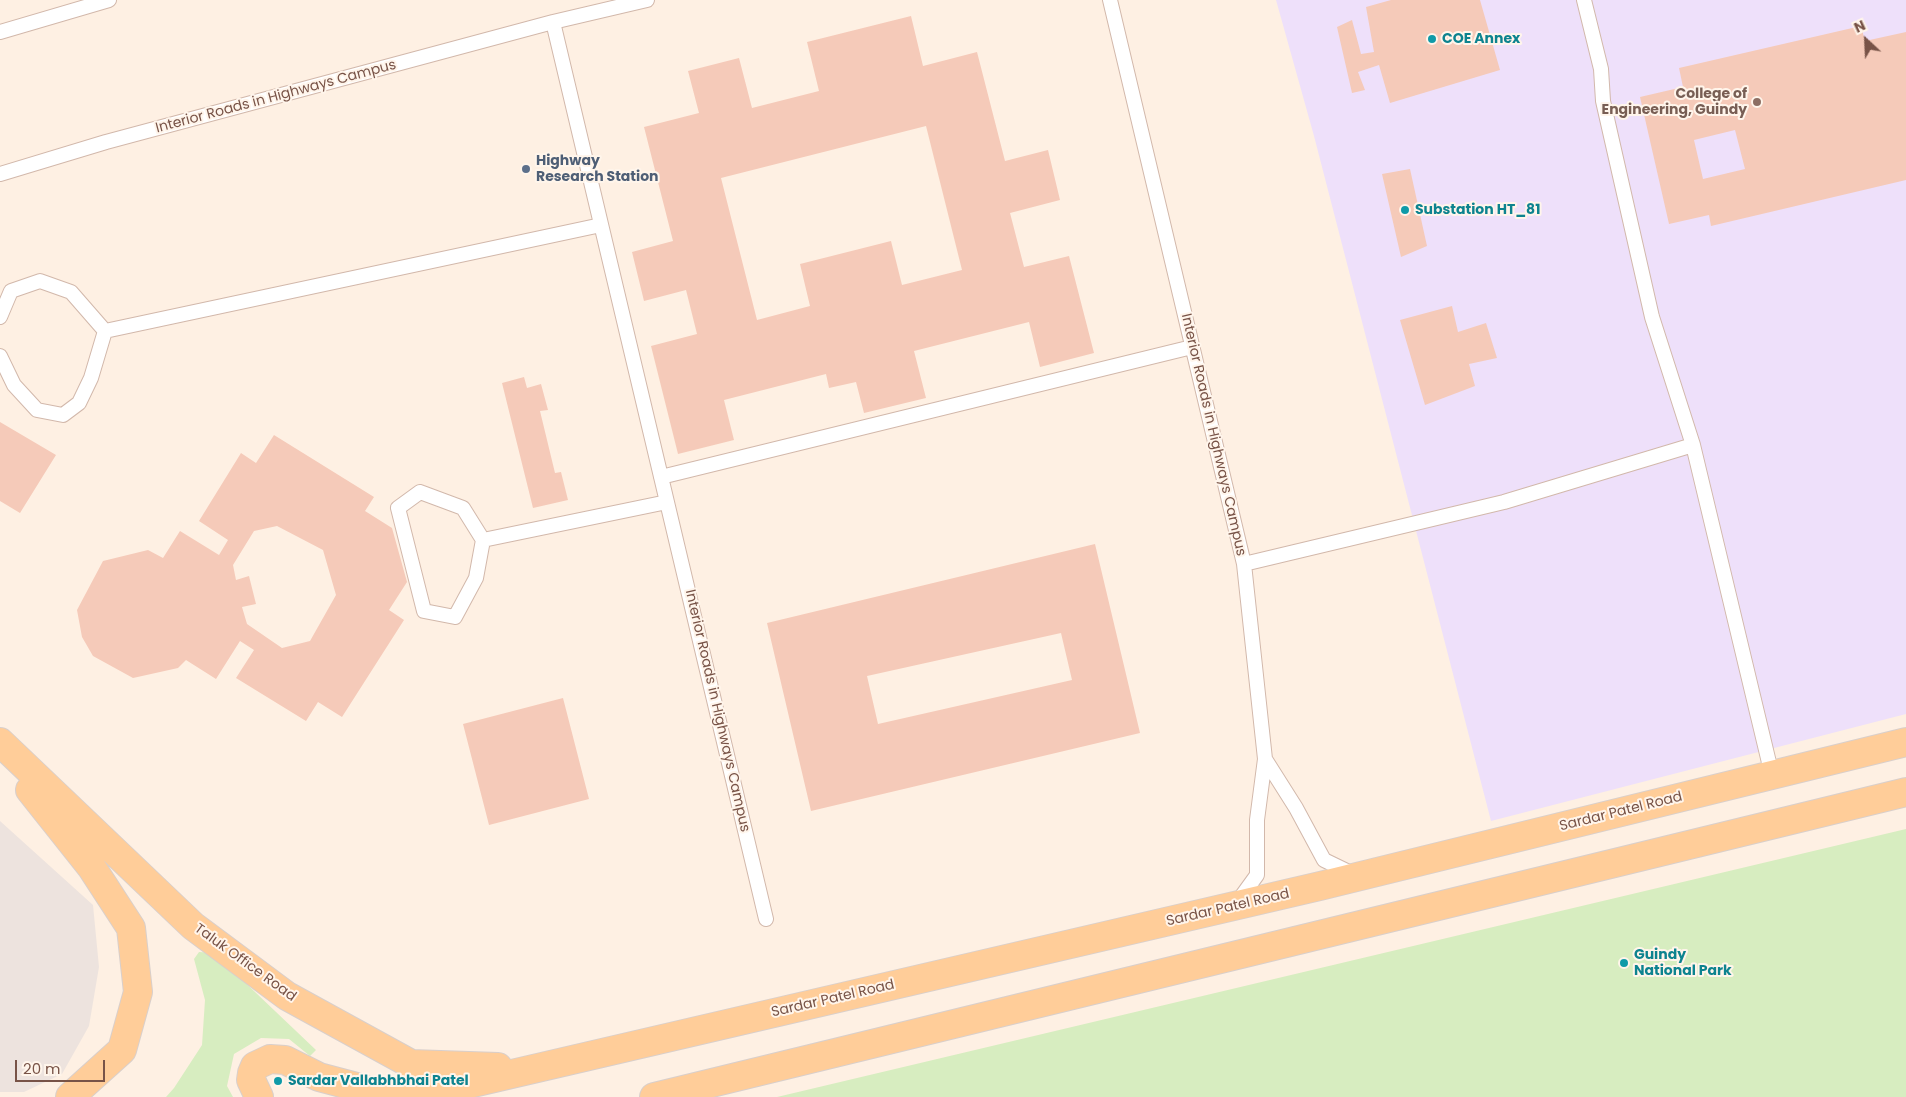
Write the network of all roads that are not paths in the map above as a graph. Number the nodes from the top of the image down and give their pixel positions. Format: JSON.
{"nodes":[{"id":1,"x":109,"y":0,"type":"edge"},
{"id":2,"x":647,"y":0,"type":"edge"},
{"id":3,"x":1110,"y":0,"type":"edge"},
{"id":4,"x":1584,"y":0,"type":"edge"},
{"id":5,"x":553,"y":22,"type":"junction"},
{"id":6,"x":0,"y":32,"type":"edge"},
{"id":7,"x":0,"y":174,"type":"edge"},
{"id":8,"x":601,"y":225,"type":"junction"},
{"id":9,"x":0,"y":316,"type":"edge"},
{"id":10,"x":105,"y":331,"type":"junction"},
{"id":11,"x":1192,"y":347,"type":"junction"},
{"id":12,"x":0,"y":356,"type":"edge"},
{"id":13,"x":1693,"y":445,"type":"junction"},
{"id":14,"x":661,"y":477,"type":"junction"},
{"id":15,"x":667,"y":502,"type":"junction"},
{"id":16,"x":483,"y":540,"type":"junction"},
{"id":17,"x":1244,"y":564,"type":"junction"},
{"id":18,"x":0,"y":742,"type":"edge"},
{"id":19,"x":1906,"y":742,"type":"edge"},
{"id":20,"x":0,"y":752,"type":"edge"},
{"id":21,"x":1266,"y":759,"type":"junction"},
{"id":22,"x":1772,"y":775,"type":"junction"},
{"id":23,"x":1906,"y":792,"type":"edge"},
{"id":24,"x":1359,"y":877,"type":"junction"},
{"id":25,"x":1234,"y":907,"type":"junction"},
{"id":26,"x":766,"y":919,"type":"dead end"},
{"id":27,"x":547,"y":1065,"type":"junction"},
{"id":28,"x":70,"y":1097,"type":"edge"},
{"id":29,"x":259,"y":1097,"type":"edge"},
{"id":30,"x":654,"y":1097,"type":"edge"}],
"edges":[{"from":1,"to":6,"type":"lane"},
{"from":2,"to":5,"type":"lane","name":"Interior Roads in Highways Campus"},
{"from":3,"to":11,"type":"lane","name":"Interior Roads in Highways Campus"},
{"from":4,"to":13,"type":"lane"},
{"from":5,"to":7,"type":"lane","name":"Interior Roads in Highways Campus"},
{"from":5,"to":8,"type":"lane","name":"Interior Roads in Highways Campus"},
{"from":8,"to":10,"type":"lane"},
{"from":8,"to":14,"type":"lane","name":"Interior Roads in Highways Campus"},
{"from":9,"to":10,"type":"lane"},
{"from":10,"to":12,"type":"lane"},
{"from":11,"to":14,"type":"lane"},
{"from":11,"to":17,"type":"lane","name":"Interior Roads in Highways Campus"},
{"from":13,"to":17,"type":"lane","name":"Interior Roads in Highways Campus"},
{"from":13,"to":22,"type":"lane"},
{"from":14,"to":15,"type":"lane","name":"Interior Roads in Highways Campus"},
{"from":15,"to":16,"type":"lane"},
{"from":15,"to":26,"type":"lane","name":"Interior Roads in Highways Campus"},
{"from":16,"to":16,"type":"lane"},
{"from":17,"to":21,"type":"lane"},
{"from":18,"to":27,"type":"main road","name":"Taluk Office Road"},
{"from":19,"to":22,"type":"main road","name":"Sardar Patel Road"},
{"from":20,"to":28,"type":"main road"},
{"from":21,"to":24,"type":"lane"},
{"from":21,"to":25,"type":"lane"},
{"from":22,"to":24,"type":"main road","name":"Sardar Patel Road"},
{"from":23,"to":30,"type":"main road"},
{"from":24,"to":25,"type":"main road","name":"Sardar Patel Road"},
{"from":25,"to":27,"type":"main road","name":"Sardar Patel Road"},
{"from":27,"to":29,"type":"main road"}]}
